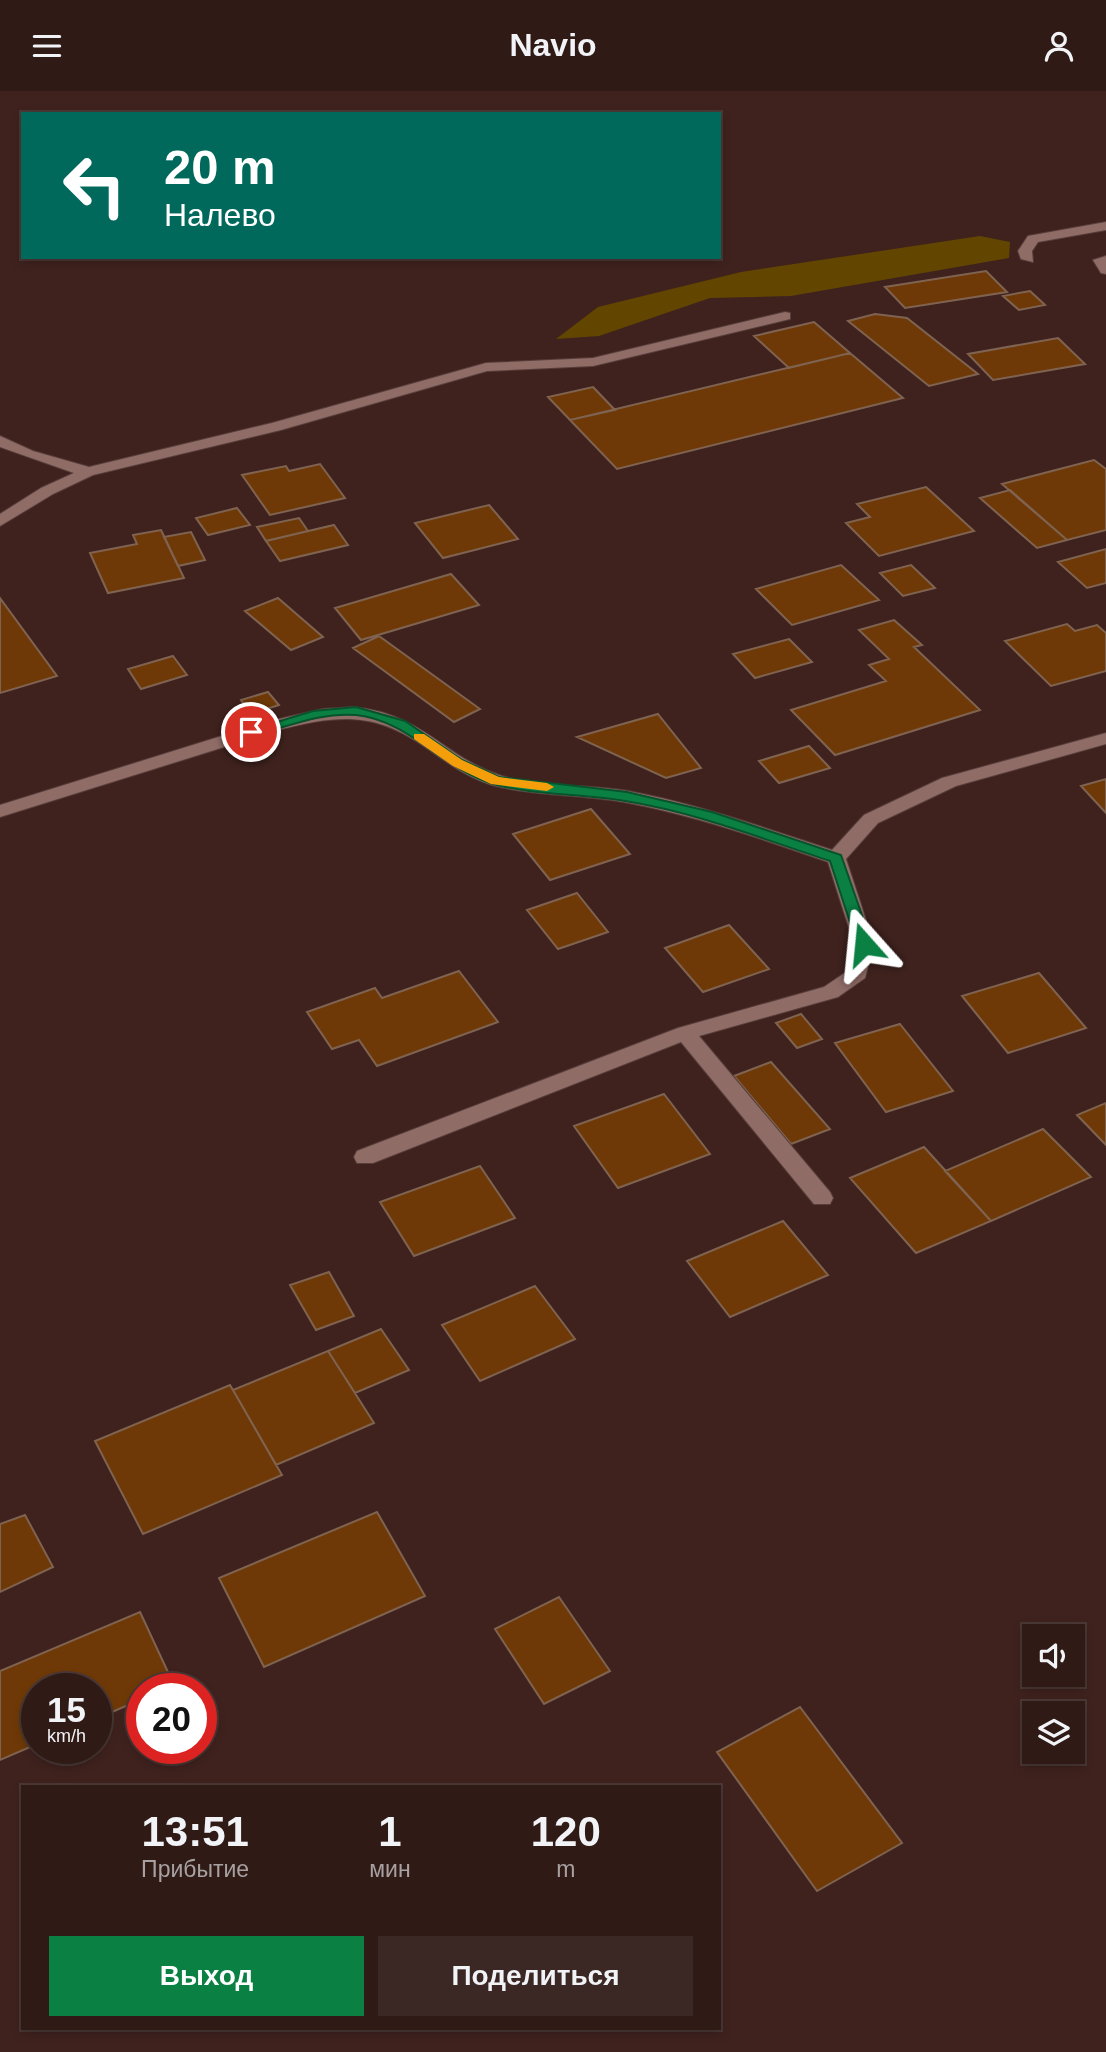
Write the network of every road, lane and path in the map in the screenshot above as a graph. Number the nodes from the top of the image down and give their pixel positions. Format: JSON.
{"nodes":[{"id":1,"x":1106,"y":226,"type":"edge"},
{"id":2,"x":1028,"y":259,"type":"dead end"},
{"id":3,"x":1106,"y":260,"type":"edge"},
{"id":4,"x":1106,"y":270,"type":"edge"},
{"id":5,"x":785,"y":316,"type":"dead end"},
{"id":6,"x":0,"y":441,"type":"edge"},
{"id":7,"x":88,"y":472,"type":"junction"},
{"id":8,"x":0,"y":521,"type":"edge"},
{"id":9,"x":1106,"y":738,"type":"edge"},
{"id":10,"x":0,"y":811,"type":"edge"},
{"id":11,"x":836,"y":858,"type":"junction"},
{"id":12,"x":685,"y":1033,"type":"junction"},
{"id":13,"x":365,"y":1157,"type":"dead end"},
{"id":14,"x":822,"y":1198,"type":"dead end"}],
"edges":[{"from":1,"to":2,"type":"lane"},
{"from":3,"to":4,"type":"lane"},
{"from":5,"to":7,"type":"lane"},
{"from":6,"to":7,"type":"lane"},
{"from":7,"to":8,"type":"lane"},
{"from":9,"to":11,"type":"lane"},
{"from":10,"to":11,"type":"lane"},
{"from":11,"to":12,"type":"lane"},
{"from":12,"to":13,"type":"lane"},
{"from":12,"to":14,"type":"lane"}]}
